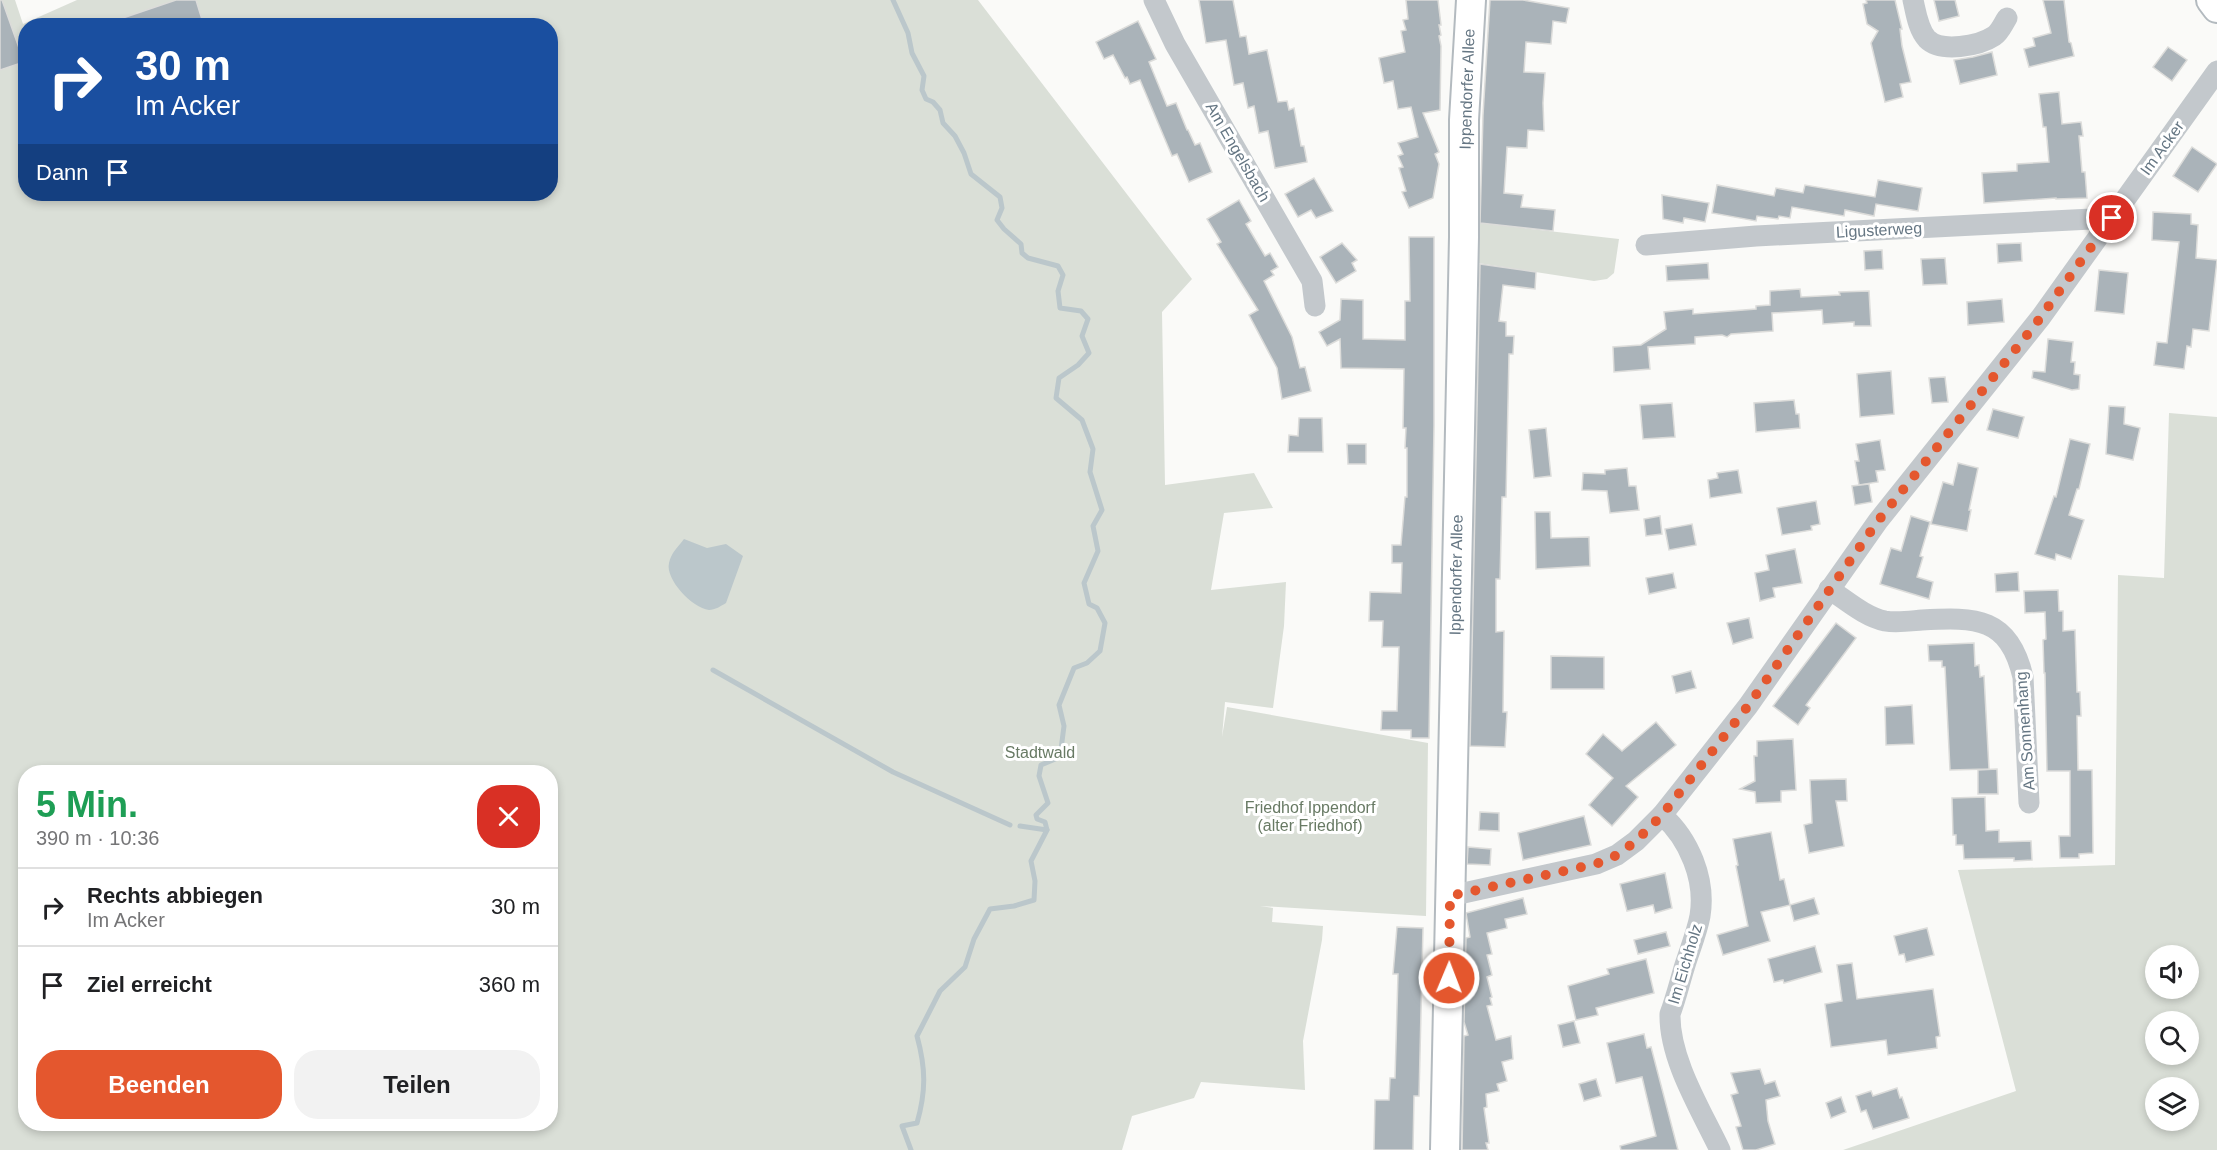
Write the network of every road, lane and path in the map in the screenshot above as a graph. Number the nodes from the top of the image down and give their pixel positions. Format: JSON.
{"nodes":[{"id":1,"x":1154,"y":0,"type":"edge"},
{"id":2,"x":1471,"y":0,"type":"edge"},
{"id":3,"x":1912,"y":0,"type":"edge"},
{"id":4,"x":2211,"y":0,"type":"edge"},
{"id":5,"x":2217,"y":8,"type":"edge"},
{"id":6,"x":2007,"y":18,"type":"dead end"},
{"id":7,"x":2217,"y":71,"type":"edge"},
{"id":8,"x":2112,"y":218,"type":"junction"},
{"id":9,"x":1646,"y":245,"type":"dead end"},
{"id":10,"x":1315,"y":306,"type":"dead end"},
{"id":11,"x":1829,"y":589,"type":"junction"},
{"id":12,"x":2030,"y":803,"type":"dead end"},
{"id":13,"x":1662,"y":815,"type":"junction"},
{"id":14,"x":1450,"y":896,"type":"junction"},
{"id":15,"x":1445,"y":1150,"type":"edge"},
{"id":16,"x":1720,"y":1150,"type":"edge"}],
"edges":[{"from":1,"to":10,"type":"street","name":"Am Engelsbach"},
{"from":2,"to":14,"type":"street","name":"Ippendorfer Allee"},
{"from":3,"to":6,"type":"street"},
{"from":4,"to":5,"type":"street"},
{"from":7,"to":8,"type":"street","name":"Im Acker"},
{"from":8,"to":9,"type":"street","name":"Ligusterweg"},
{"from":8,"to":11,"type":"street","name":"Im Acker"},
{"from":11,"to":12,"type":"street","name":"Am Sonnenhang"},
{"from":11,"to":13,"type":"street","name":"Im Acker"},
{"from":13,"to":14,"type":"street","name":"Im Acker"},
{"from":13,"to":16,"type":"street","name":"Im Eichholz"},
{"from":14,"to":15,"type":"street","name":"Ippendorfer Allee"}]}
